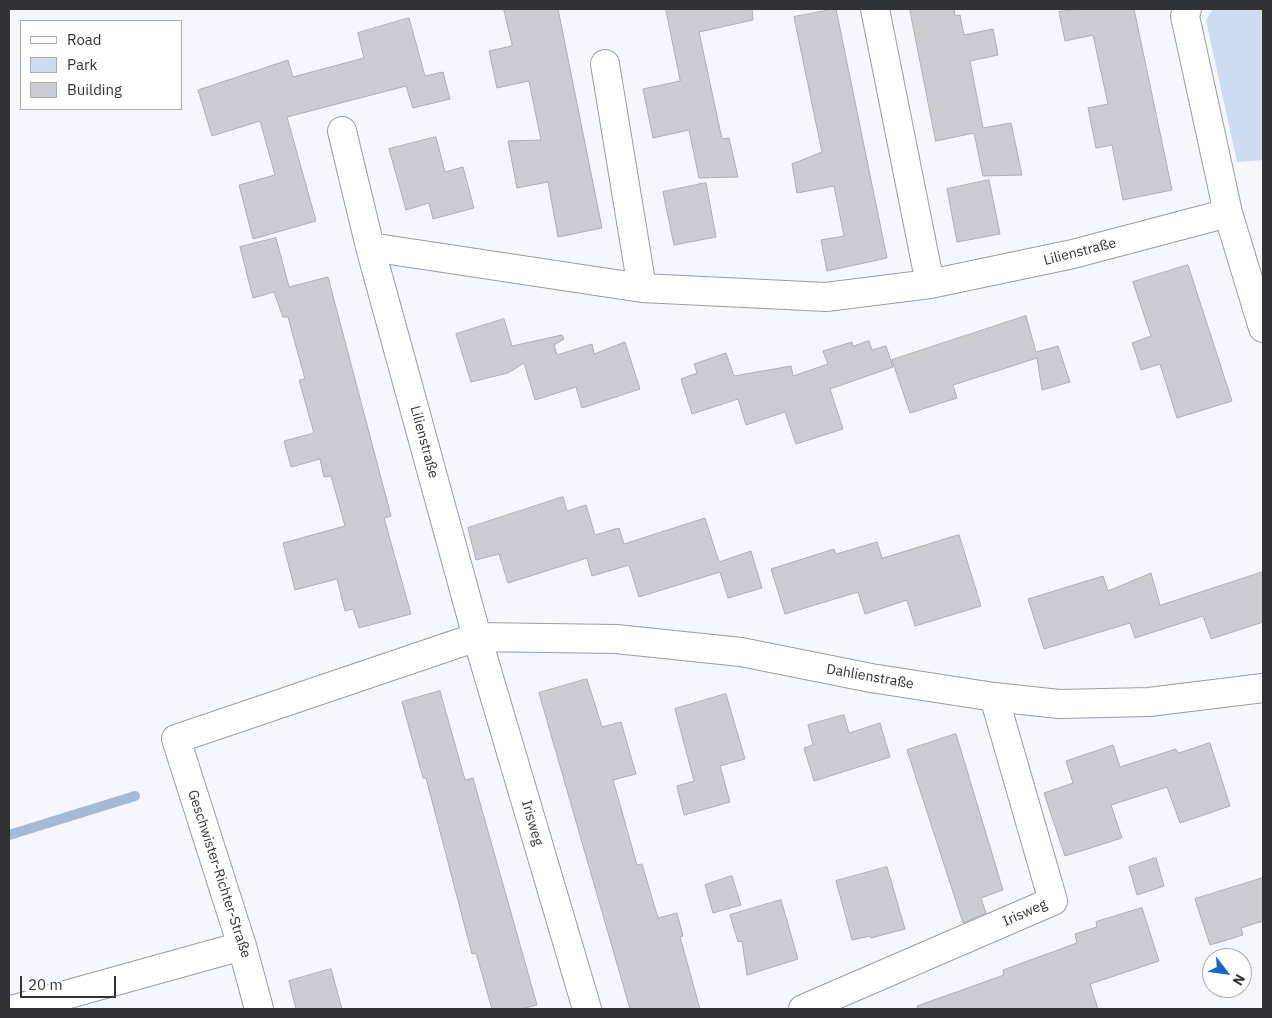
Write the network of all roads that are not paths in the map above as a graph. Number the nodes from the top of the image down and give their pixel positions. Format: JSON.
{"nodes":[{"id":1,"x":875,"y":9,"type":"edge"},
{"id":2,"x":1187,"y":9,"type":"edge"},
{"id":3,"x":605,"y":64,"type":"dead end"},
{"id":4,"x":342,"y":131,"type":"dead end"},
{"id":5,"x":1228,"y":213,"type":"junction"},
{"id":6,"x":370,"y":247,"type":"junction"},
{"id":7,"x":930,"y":284,"type":"junction"},
{"id":8,"x":642,"y":288,"type":"junction"},
{"id":9,"x":1263,"y":328,"type":"edge"},
{"id":10,"x":477,"y":637,"type":"junction"},
{"id":11,"x":1263,"y":688,"type":"edge"},
{"id":12,"x":994,"y":697,"type":"junction"},
{"id":13,"x":176,"y":739,"type":"joint"},
{"id":14,"x":242,"y":946,"type":"junction"},
{"id":15,"x":15,"y":1009,"type":"edge"},
{"id":16,"x":259,"y":1009,"type":"edge"},
{"id":17,"x":586,"y":1009,"type":"edge"},
{"id":18,"x":803,"y":1009,"type":"edge"}],
"edges":[{"from":1,"to":7,"type":"street"},
{"from":2,"to":5,"type":"street"},
{"from":3,"to":8,"type":"street"},
{"from":4,"to":6,"type":"street","name":"Lilienstraße"},
{"from":5,"to":7,"type":"street","name":"Lilienstraße"},
{"from":5,"to":9,"type":"street"},
{"from":6,"to":8,"type":"street","name":"Lilienstraße"},
{"from":6,"to":10,"type":"street","name":"Lilienstraße"},
{"from":7,"to":8,"type":"street","name":"Lilienstraße"},
{"from":10,"to":12,"type":"street","name":"Dahlienstraße"},
{"from":10,"to":13,"type":"street","name":"Dahlienstraße"},
{"from":10,"to":17,"type":"street","name":"Irisweg"},
{"from":11,"to":12,"type":"street","name":"Dahlienstraße"},
{"from":12,"to":18,"type":"street","name":"Irisweg"},
{"from":13,"to":14,"type":"street","name":"Geschwister-Richter-Straße"},
{"from":14,"to":15,"type":"street"},
{"from":14,"to":16,"type":"street","name":"Geschwister-Richter-Straße"}]}
